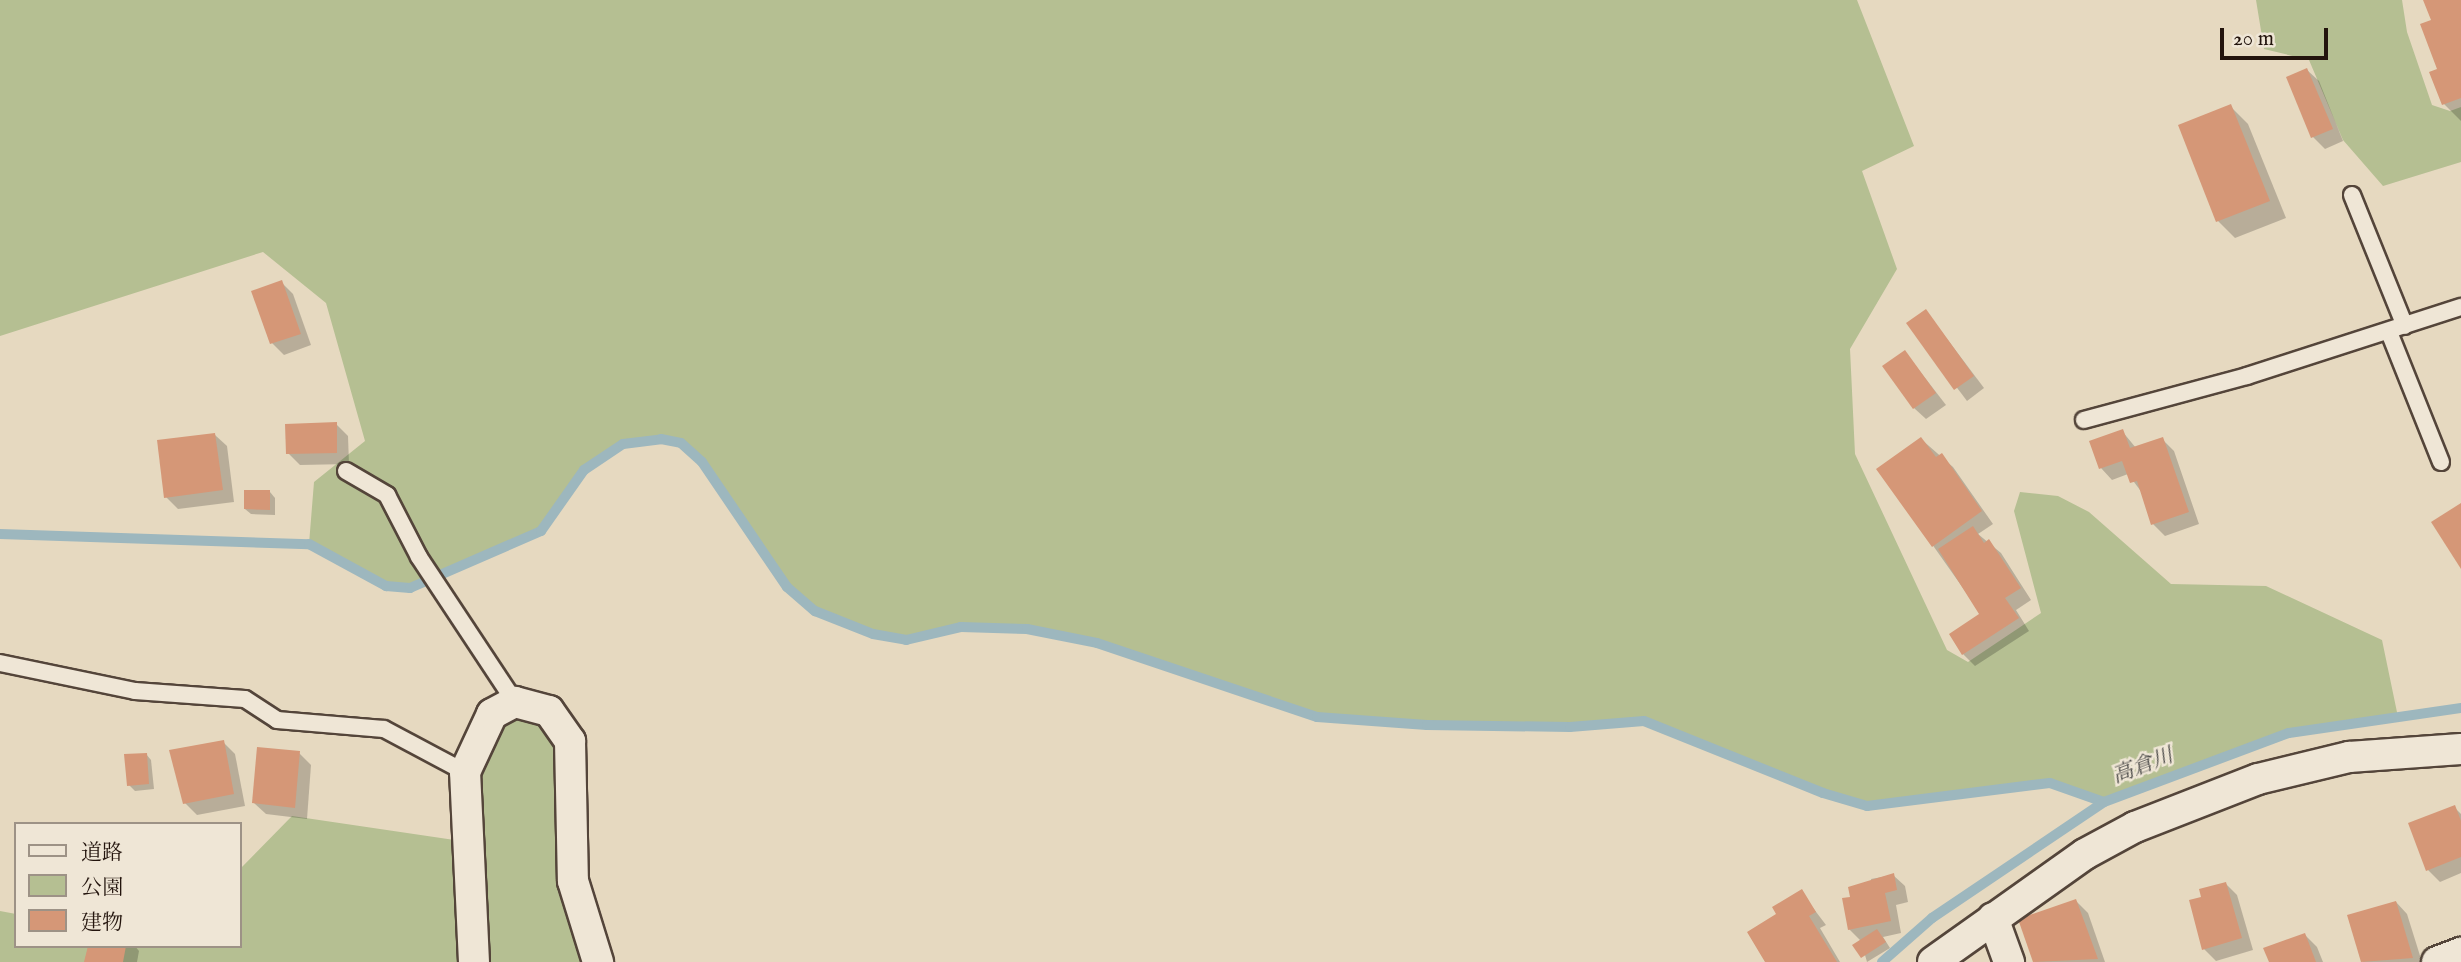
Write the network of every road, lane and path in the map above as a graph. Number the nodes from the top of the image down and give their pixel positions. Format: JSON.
{"nodes":[{"id":1,"x":2352,"y":195,"type":"dead end"},
{"id":2,"x":2461,"y":307,"type":"edge"},
{"id":3,"x":2397,"y":329,"type":"junction"},
{"id":4,"x":2084,"y":421,"type":"dead end"},
{"id":5,"x":2441,"y":462,"type":"dead end"},
{"id":6,"x":346,"y":471,"type":"dead end"},
{"id":7,"x":0,"y":663,"type":"edge"},
{"id":8,"x":515,"y":702,"type":"junction"},
{"id":9,"x":2461,"y":749,"type":"edge"},
{"id":10,"x":465,"y":772,"type":"junction"},
{"id":11,"x":1993,"y":918,"type":"junction"},
{"id":12,"x":2461,"y":953,"type":"edge"},
{"id":13,"x":474,"y":962,"type":"edge"},
{"id":14,"x":598,"y":962,"type":"edge"},
{"id":15,"x":1933,"y":962,"type":"edge"},
{"id":16,"x":2009,"y":962,"type":"edge"},
{"id":17,"x":2437,"y":962,"type":"edge"}],
"edges":[{"from":1,"to":3,"type":"lane"},
{"from":2,"to":3,"type":"lane"},
{"from":3,"to":4,"type":"lane"},
{"from":3,"to":5,"type":"lane"},
{"from":6,"to":8,"type":"lane"},
{"from":7,"to":10,"type":"lane"},
{"from":8,"to":10,"type":"street"},
{"from":8,"to":14,"type":"street"},
{"from":9,"to":11,"type":"street"},
{"from":10,"to":13,"type":"street"},
{"from":11,"to":15,"type":"street"},
{"from":11,"to":16,"type":"street"},
{"from":12,"to":17,"type":"street"}]}
